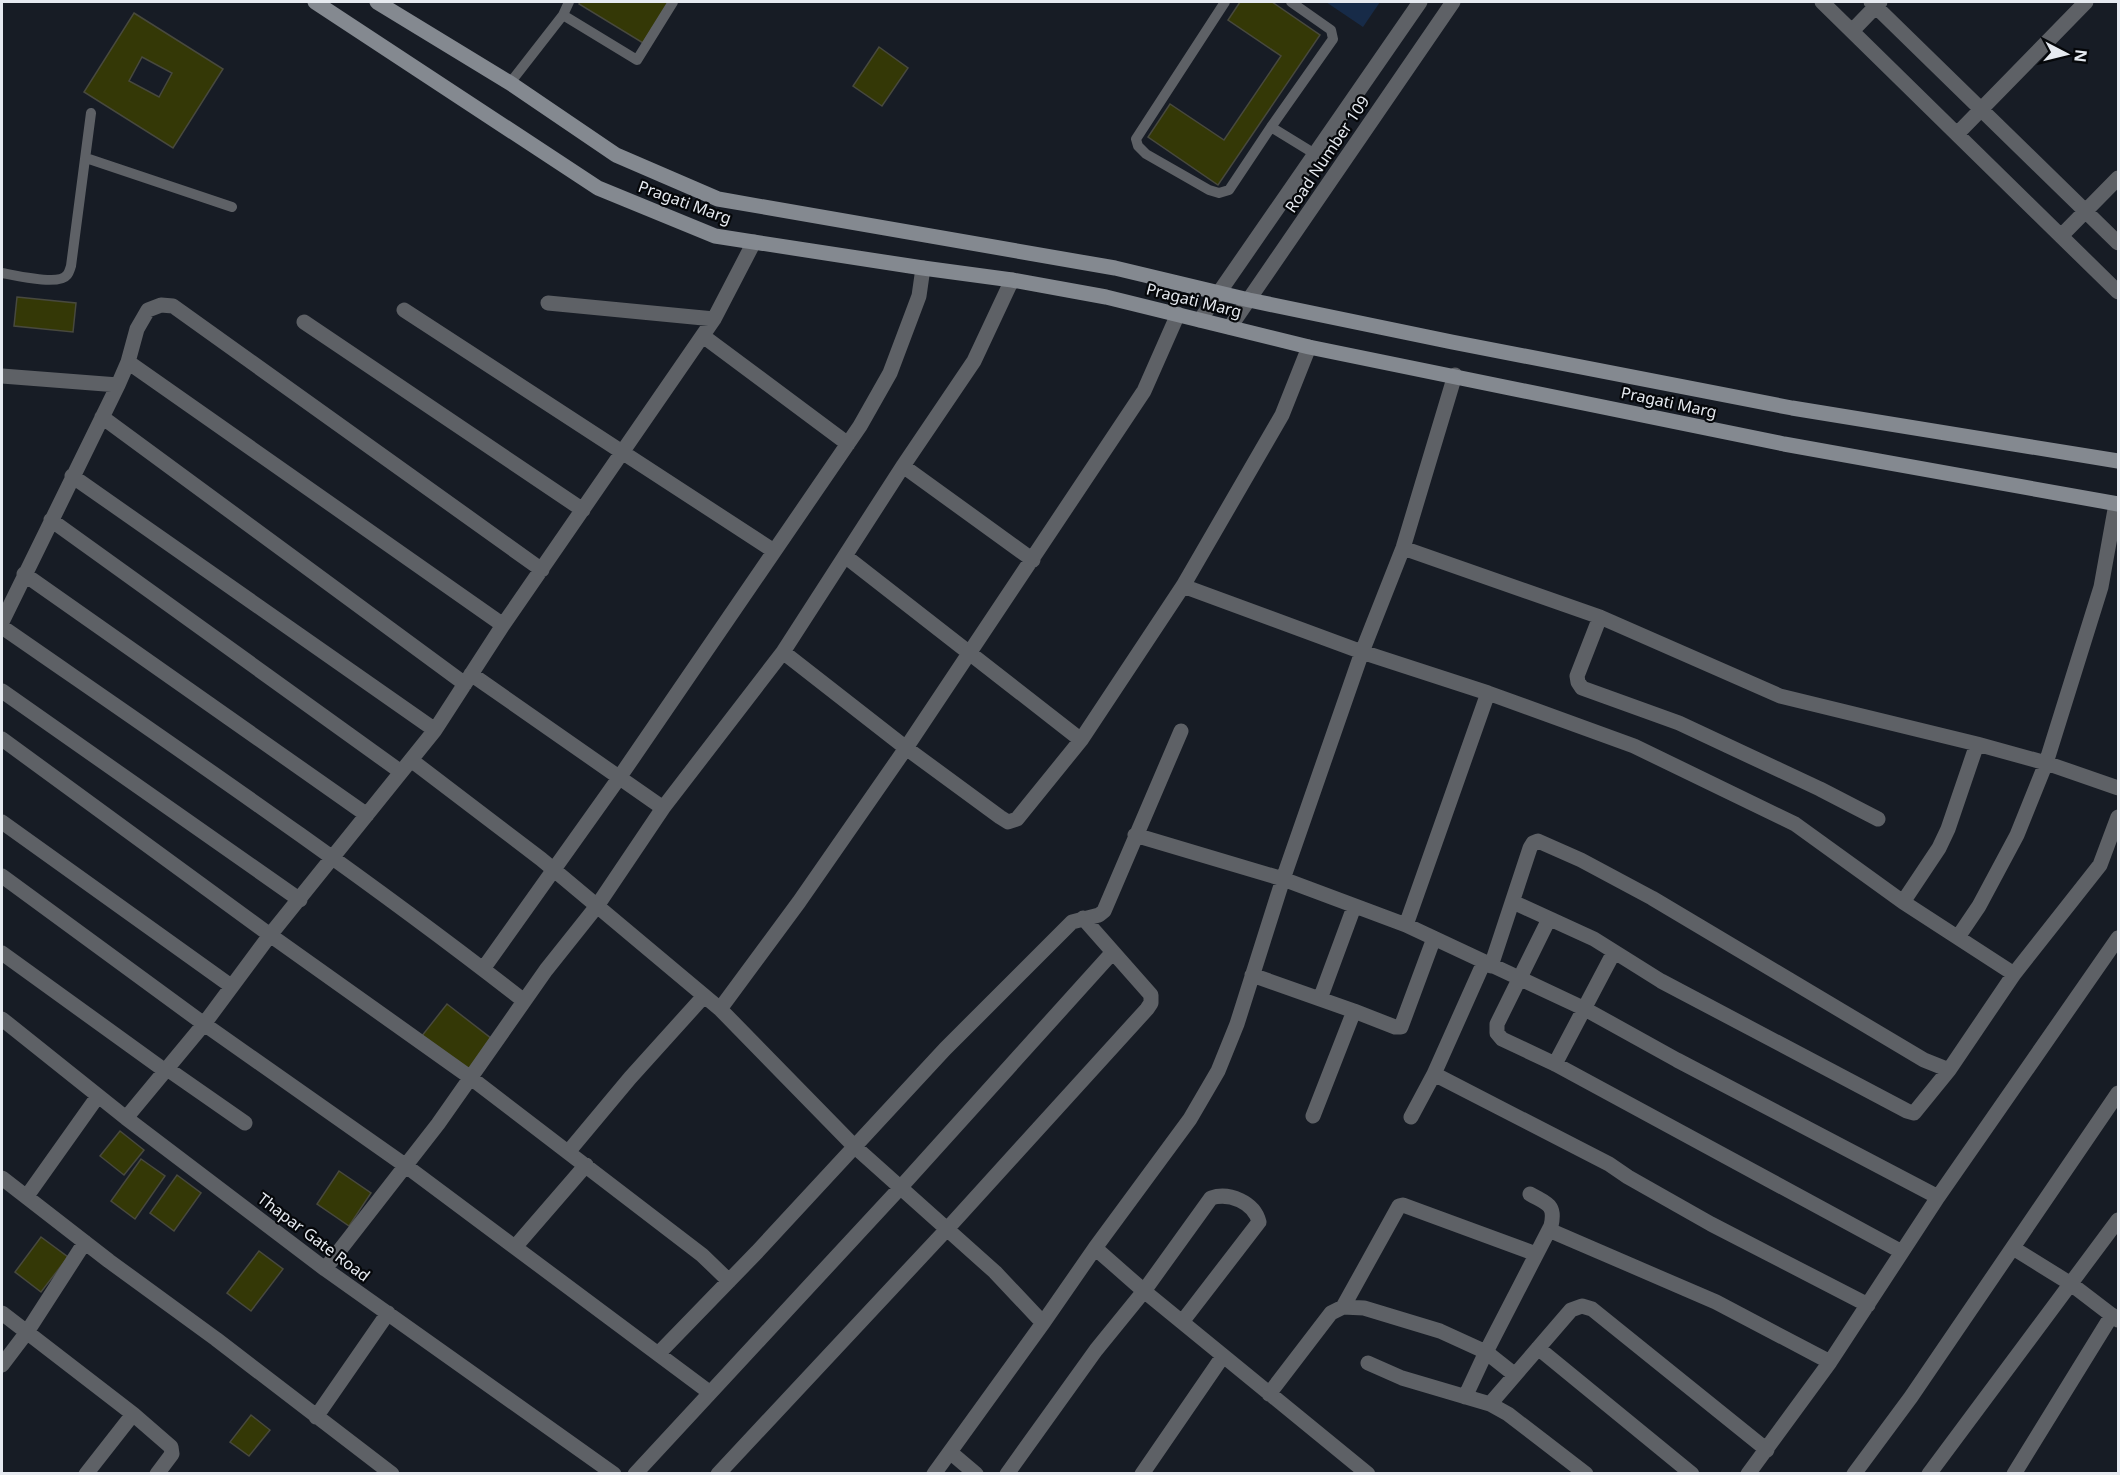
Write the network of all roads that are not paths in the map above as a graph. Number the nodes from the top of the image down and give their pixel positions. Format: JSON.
{"nodes":[{"id":1,"x":315,"y":2,"type":"edge"},
{"id":2,"x":377,"y":2,"type":"edge"},
{"id":3,"x":569,"y":2,"type":"edge"},
{"id":4,"x":672,"y":2,"type":"edge"},
{"id":5,"x":1226,"y":2,"type":"edge"},
{"id":6,"x":1291,"y":2,"type":"edge"},
{"id":7,"x":1420,"y":2,"type":"edge"},
{"id":8,"x":1454,"y":2,"type":"edge"},
{"id":9,"x":1822,"y":2,"type":"edge"},
{"id":10,"x":2086,"y":2,"type":"edge"},
{"id":11,"x":1876,"y":3,"type":"edge"},
{"id":12,"x":563,"y":15,"type":"junction"},
{"id":13,"x":1852,"y":31,"type":"junction"},
{"id":14,"x":510,"y":83,"type":"junction"},
{"id":15,"x":1981,"y":109,"type":"junction"},
{"id":16,"x":91,"y":113,"type":"dead end"},
{"id":17,"x":1271,"y":127,"type":"junction"},
{"id":18,"x":1957,"y":134,"type":"junction"},
{"id":19,"x":1315,"y":154,"type":"junction"},
{"id":20,"x":86,"y":158,"type":"junction"},
{"id":21,"x":2118,"y":178,"type":"edge"},
{"id":22,"x":232,"y":207,"type":"dead end"},
{"id":23,"x":2086,"y":211,"type":"junction"},
{"id":24,"x":2061,"y":236,"type":"junction"},
{"id":25,"x":754,"y":242,"type":"junction"},
{"id":26,"x":2118,"y":243,"type":"edge"},
{"id":27,"x":923,"y":268,"type":"junction"},
{"id":28,"x":2,"y":273,"type":"edge"},
{"id":29,"x":1012,"y":280,"type":"junction"},
{"id":30,"x":1219,"y":292,"type":"junction"},
{"id":31,"x":2118,"y":292,"type":"edge"},
{"id":32,"x":1249,"y":300,"type":"junction"},
{"id":33,"x":548,"y":303,"type":"dead end"},
{"id":34,"x":404,"y":310,"type":"dead end"},
{"id":35,"x":1178,"y":314,"type":"junction"},
{"id":36,"x":714,"y":319,"type":"junction"},
{"id":37,"x":1200,"y":320,"type":"junction"},
{"id":38,"x":304,"y":322,"type":"dead end"},
{"id":39,"x":1230,"y":327,"type":"junction"},
{"id":40,"x":703,"y":336,"type":"junction"},
{"id":41,"x":1309,"y":347,"type":"junction"},
{"id":42,"x":128,"y":362,"type":"junction"},
{"id":43,"x":1455,"y":375,"type":"junction"},
{"id":44,"x":2,"y":376,"type":"edge"},
{"id":45,"x":118,"y":385,"type":"junction"},
{"id":46,"x":102,"y":417,"type":"junction"},
{"id":47,"x":848,"y":444,"type":"junction"},
{"id":48,"x":622,"y":452,"type":"junction"},
{"id":49,"x":2118,"y":461,"type":"edge"},
{"id":50,"x":903,"y":466,"type":"junction"},
{"id":51,"x":72,"y":476,"type":"junction"},
{"id":52,"x":2117,"y":504,"type":"edge"},
{"id":53,"x":583,"y":510,"type":"junction"},
{"id":54,"x":51,"y":520,"type":"junction"},
{"id":55,"x":1403,"y":548,"type":"junction"},
{"id":56,"x":774,"y":551,"type":"junction"},
{"id":57,"x":845,"y":556,"type":"junction"},
{"id":58,"x":1033,"y":560,"type":"junction"},
{"id":59,"x":542,"y":570,"type":"junction"},
{"id":60,"x":24,"y":574,"type":"junction"},
{"id":61,"x":1183,"y":586,"type":"junction"},
{"id":62,"x":1600,"y":617,"type":"junction"},
{"id":63,"x":2,"y":622,"type":"edge"},
{"id":64,"x":503,"y":625,"type":"junction"},
{"id":65,"x":2,"y":627,"type":"edge"},
{"id":66,"x":783,"y":652,"type":"junction"},
{"id":67,"x":1362,"y":652,"type":"junction"},
{"id":68,"x":969,"y":653,"type":"junction"},
{"id":69,"x":468,"y":679,"type":"junction"},
{"id":70,"x":2,"y":691,"type":"edge"},
{"id":71,"x":1488,"y":693,"type":"junction"},
{"id":72,"x":435,"y":730,"type":"junction"},
{"id":73,"x":1181,"y":731,"type":"dead end"},
{"id":74,"x":2,"y":739,"type":"edge"},
{"id":75,"x":1081,"y":740,"type":"junction"},
{"id":76,"x":1977,"y":744,"type":"junction"},
{"id":77,"x":906,"y":748,"type":"junction"},
{"id":78,"x":411,"y":760,"type":"junction"},
{"id":79,"x":2046,"y":763,"type":"junction"},
{"id":80,"x":401,"y":772,"type":"junction"},
{"id":81,"x":620,"y":778,"type":"junction"},
{"id":82,"x":2118,"y":788,"type":"edge"},
{"id":83,"x":663,"y":808,"type":"junction"},
{"id":84,"x":367,"y":815,"type":"junction"},
{"id":85,"x":2118,"y":817,"type":"edge"},
{"id":86,"x":1878,"y":819,"type":"dead end"},
{"id":87,"x":2,"y":822,"type":"edge"},
{"id":88,"x":1135,"y":835,"type":"junction"},
{"id":89,"x":334,"y":857,"type":"junction"},
{"id":90,"x":555,"y":870,"type":"junction"},
{"id":91,"x":2,"y":876,"type":"edge"},
{"id":92,"x":1283,"y":879,"type":"junction"},
{"id":93,"x":300,"y":900,"type":"junction"},
{"id":94,"x":1513,"y":902,"type":"junction"},
{"id":95,"x":1903,"y":902,"type":"junction"},
{"id":96,"x":597,"y":906,"type":"junction"},
{"id":97,"x":1354,"y":907,"type":"junction"},
{"id":98,"x":1083,"y":918,"type":"junction"},
{"id":99,"x":1550,"y":919,"type":"junction"},
{"id":100,"x":1406,"y":925,"type":"junction"},
{"id":101,"x":270,"y":935,"type":"junction"},
{"id":102,"x":1958,"y":937,"type":"junction"},
{"id":103,"x":1434,"y":938,"type":"junction"},
{"id":104,"x":2118,"y":938,"type":"edge"},
{"id":105,"x":1614,"y":952,"type":"junction"},
{"id":106,"x":2,"y":953,"type":"edge"},
{"id":107,"x":1112,"y":953,"type":"junction"},
{"id":108,"x":1488,"y":964,"type":"junction"},
{"id":109,"x":483,"y":969,"type":"junction"},
{"id":110,"x":2014,"y":974,"type":"junction"},
{"id":111,"x":1252,"y":975,"type":"junction"},
{"id":112,"x":1520,"y":980,"type":"junction"},
{"id":113,"x":231,"y":986,"type":"junction"},
{"id":114,"x":704,"y":996,"type":"junction"},
{"id":115,"x":1320,"y":999,"type":"junction"},
{"id":116,"x":524,"y":1001,"type":"junction"},
{"id":117,"x":720,"y":1009,"type":"junction"},
{"id":118,"x":1585,"y":1009,"type":"junction"},
{"id":119,"x":1354,"y":1011,"type":"junction"},
{"id":120,"x":2,"y":1019,"type":"edge"},
{"id":121,"x":204,"y":1024,"type":"junction"},
{"id":122,"x":1555,"y":1064,"type":"junction"},
{"id":123,"x":165,"y":1069,"type":"junction"},
{"id":124,"x":1949,"y":1070,"type":"junction"},
{"id":125,"x":1434,"y":1074,"type":"junction"},
{"id":126,"x":471,"y":1078,"type":"junction"},
{"id":127,"x":2118,"y":1093,"type":"edge"},
{"id":128,"x":98,"y":1096,"type":"junction"},
{"id":129,"x":1313,"y":1116,"type":"dead end"},
{"id":130,"x":1411,"y":1117,"type":"dead end"},
{"id":131,"x":126,"y":1118,"type":"junction"},
{"id":132,"x":245,"y":1123,"type":"dead end"},
{"id":133,"x":855,"y":1146,"type":"junction"},
{"id":134,"x":569,"y":1151,"type":"junction"},
{"id":135,"x":586,"y":1165,"type":"junction"},
{"id":136,"x":406,"y":1166,"type":"junction"},
{"id":137,"x":2,"y":1178,"type":"edge"},
{"id":138,"x":900,"y":1188,"type":"junction"},
{"id":139,"x":1530,"y":1194,"type":"dead end"},
{"id":140,"x":27,"y":1196,"type":"junction"},
{"id":141,"x":1938,"y":1197,"type":"junction"},
{"id":142,"x":2118,"y":1220,"type":"edge"},
{"id":143,"x":948,"y":1228,"type":"junction"},
{"id":144,"x":1548,"y":1230,"type":"junction"},
{"id":145,"x":85,"y":1242,"type":"junction"},
{"id":146,"x":515,"y":1247,"type":"junction"},
{"id":147,"x":1095,"y":1248,"type":"junction"},
{"id":148,"x":2013,"y":1248,"type":"junction"},
{"id":149,"x":1902,"y":1252,"type":"junction"},
{"id":150,"x":1536,"y":1254,"type":"junction"},
{"id":151,"x":325,"y":1269,"type":"junction"},
{"id":152,"x":729,"y":1281,"type":"junction"},
{"id":153,"x":2071,"y":1284,"type":"junction"},
{"id":154,"x":1144,"y":1291,"type":"junction"},
{"id":155,"x":1868,"y":1305,"type":"junction"},
{"id":156,"x":1343,"y":1307,"type":"junction"},
{"id":157,"x":2,"y":1313,"type":"edge"},
{"id":158,"x":388,"y":1313,"type":"junction"},
{"id":159,"x":2115,"y":1318,"type":"edge"},
{"id":160,"x":1182,"y":1322,"type":"junction"},
{"id":161,"x":1043,"y":1323,"type":"junction"},
{"id":162,"x":27,"y":1332,"type":"junction"},
{"id":163,"x":1538,"y":1348,"type":"junction"},
{"id":164,"x":1486,"y":1352,"type":"junction"},
{"id":165,"x":658,"y":1354,"type":"junction"},
{"id":166,"x":1223,"y":1356,"type":"junction"},
{"id":167,"x":1830,"y":1362,"type":"junction"},
{"id":168,"x":1368,"y":1363,"type":"dead end"},
{"id":169,"x":2,"y":1365,"type":"edge"},
{"id":170,"x":1515,"y":1375,"type":"junction"},
{"id":171,"x":709,"y":1392,"type":"junction"},
{"id":172,"x":1269,"y":1394,"type":"junction"},
{"id":173,"x":1465,"y":1397,"type":"junction"},
{"id":174,"x":1490,"y":1404,"type":"junction"},
{"id":175,"x":133,"y":1414,"type":"junction"},
{"id":176,"x":316,"y":1417,"type":"junction"},
{"id":177,"x":1767,"y":1450,"type":"junction"},
{"id":178,"x":950,"y":1452,"type":"junction"},
{"id":179,"x":608,"y":1472,"type":"edge"},
{"id":180,"x":86,"y":1473,"type":"edge"},
{"id":181,"x":157,"y":1473,"type":"edge"},
{"id":182,"x":392,"y":1473,"type":"edge"},
{"id":183,"x":635,"y":1473,"type":"edge"},
{"id":184,"x":718,"y":1473,"type":"edge"},
{"id":185,"x":934,"y":1473,"type":"edge"},
{"id":186,"x":976,"y":1473,"type":"edge"},
{"id":187,"x":1007,"y":1473,"type":"edge"},
{"id":188,"x":1142,"y":1473,"type":"edge"},
{"id":189,"x":1368,"y":1473,"type":"edge"},
{"id":190,"x":1586,"y":1473,"type":"edge"},
{"id":191,"x":1692,"y":1473,"type":"edge"},
{"id":192,"x":1748,"y":1473,"type":"edge"},
{"id":193,"x":1854,"y":1473,"type":"edge"},
{"id":194,"x":1929,"y":1473,"type":"edge"},
{"id":195,"x":2014,"y":1473,"type":"edge"}],
"edges":[{"from":1,"to":25,"type":"main road","name":"Pragati Marg"},
{"from":2,"to":14,"type":"main road","name":"Pragati Marg"},
{"from":3,"to":12,"type":"lane"},
{"from":4,"to":12,"type":"lane"},
{"from":5,"to":17,"type":"lane"},
{"from":6,"to":17,"type":"lane"},
{"from":7,"to":19,"type":"street","name":"Road Number 109"},
{"from":8,"to":32,"type":"street","name":"Road Number 109"},
{"from":9,"to":13,"type":"street"},
{"from":10,"to":15,"type":"street"},
{"from":11,"to":13,"type":"street"},
{"from":11,"to":15,"type":"street"},
{"from":12,"to":14,"type":"lane"},
{"from":13,"to":18,"type":"street"},
{"from":14,"to":30,"type":"main road","name":"Pragati Marg"},
{"from":15,"to":18,"type":"street"},
{"from":15,"to":23,"type":"street"},
{"from":16,"to":20,"type":"lane"},
{"from":17,"to":19,"type":"lane"},
{"from":18,"to":24,"type":"street"},
{"from":19,"to":30,"type":"street","name":"Road Number 109"},
{"from":20,"to":22,"type":"lane"},
{"from":20,"to":28,"type":"lane"},
{"from":21,"to":23,"type":"street"},
{"from":23,"to":24,"type":"street"},
{"from":23,"to":26,"type":"street"},
{"from":24,"to":31,"type":"street"},
{"from":25,"to":27,"type":"main road","name":"Pragati Marg"},
{"from":25,"to":36,"type":"street"},
{"from":27,"to":29,"type":"main road","name":"Pragati Marg"},
{"from":27,"to":47,"type":"street"},
{"from":29,"to":35,"type":"main road","name":"Pragati Marg"},
{"from":29,"to":50,"type":"street"},
{"from":30,"to":32,"type":"main road","name":"Pragati Marg"},
{"from":30,"to":37,"type":"street","name":"Road Number 109"},
{"from":32,"to":39,"type":"street","name":"Road Number 109"},
{"from":32,"to":49,"type":"main road","name":"Pragati Marg"},
{"from":33,"to":36,"type":"street"},
{"from":34,"to":48,"type":"street"},
{"from":35,"to":37,"type":"main road","name":"Pragati Marg"},
{"from":35,"to":58,"type":"street"},
{"from":36,"to":40,"type":"street"},
{"from":37,"to":39,"type":"main road","name":"Pragati Marg"},
{"from":38,"to":53,"type":"street"},
{"from":39,"to":41,"type":"main road","name":"Pragati Marg"},
{"from":40,"to":47,"type":"street"},
{"from":40,"to":48,"type":"street"},
{"from":41,"to":43,"type":"main road","name":"Pragati Marg"},
{"from":41,"to":61,"type":"street"},
{"from":42,"to":45,"type":"street"},
{"from":42,"to":59,"type":"street"},
{"from":42,"to":64,"type":"street"},
{"from":43,"to":52,"type":"main road","name":"Pragati Marg"},
{"from":43,"to":55,"type":"street"},
{"from":44,"to":45,"type":"street"},
{"from":45,"to":46,"type":"street"},
{"from":46,"to":51,"type":"street"},
{"from":46,"to":69,"type":"street"},
{"from":47,"to":56,"type":"street"},
{"from":48,"to":53,"type":"street"},
{"from":48,"to":56,"type":"street"},
{"from":50,"to":57,"type":"street"},
{"from":50,"to":58,"type":"street"},
{"from":51,"to":54,"type":"street"},
{"from":51,"to":72,"type":"street"},
{"from":52,"to":79,"type":"street"},
{"from":53,"to":59,"type":"street"},
{"from":54,"to":60,"type":"street"},
{"from":54,"to":80,"type":"street"},
{"from":55,"to":62,"type":"street"},
{"from":55,"to":67,"type":"street"},
{"from":56,"to":81,"type":"street"},
{"from":57,"to":66,"type":"street"},
{"from":57,"to":68,"type":"street"},
{"from":58,"to":68,"type":"street"},
{"from":59,"to":64,"type":"street"},
{"from":60,"to":63,"type":"street"},
{"from":60,"to":84,"type":"street"},
{"from":61,"to":67,"type":"street"},
{"from":61,"to":75,"type":"street"},
{"from":62,"to":76,"type":"street"},
{"from":62,"to":86,"type":"street"},
{"from":64,"to":69,"type":"street"},
{"from":65,"to":89,"type":"street"},
{"from":66,"to":77,"type":"street"},
{"from":66,"to":83,"type":"street"},
{"from":67,"to":71,"type":"street"},
{"from":67,"to":92,"type":"street"},
{"from":68,"to":75,"type":"street"},
{"from":68,"to":77,"type":"street"},
{"from":69,"to":72,"type":"street"},
{"from":69,"to":81,"type":"street"},
{"from":70,"to":93,"type":"street"},
{"from":71,"to":95,"type":"street"},
{"from":71,"to":100,"type":"street"},
{"from":72,"to":78,"type":"street"},
{"from":73,"to":88,"type":"street"},
{"from":74,"to":101,"type":"street"},
{"from":75,"to":77,"type":"street"},
{"from":76,"to":79,"type":"street"},
{"from":76,"to":95,"type":"street"},
{"from":77,"to":117,"type":"street"},
{"from":78,"to":80,"type":"street"},
{"from":78,"to":90,"type":"street"},
{"from":79,"to":82,"type":"street"},
{"from":79,"to":102,"type":"street"},
{"from":80,"to":84,"type":"street"},
{"from":81,"to":83,"type":"street"},
{"from":81,"to":90,"type":"street"},
{"from":83,"to":96,"type":"street"},
{"from":84,"to":89,"type":"street"},
{"from":85,"to":110,"type":"street"},
{"from":87,"to":113,"type":"street"},
{"from":88,"to":92,"type":"street"},
{"from":88,"to":98,"type":"street"},
{"from":89,"to":93,"type":"street"},
{"from":89,"to":109,"type":"street"},
{"from":90,"to":96,"type":"street"},
{"from":90,"to":109,"type":"street"},
{"from":91,"to":121,"type":"street"},
{"from":92,"to":97,"type":"street"},
{"from":92,"to":111,"type":"street"},
{"from":93,"to":101,"type":"street"},
{"from":94,"to":99,"type":"street"},
{"from":94,"to":108,"type":"street"},
{"from":94,"to":124,"type":"street"},
{"from":95,"to":102,"type":"street"},
{"from":96,"to":114,"type":"street"},
{"from":96,"to":116,"type":"street"},
{"from":97,"to":100,"type":"street"},
{"from":97,"to":115,"type":"street"},
{"from":98,"to":107,"type":"street"},
{"from":98,"to":133,"type":"street"},
{"from":99,"to":105,"type":"street"},
{"from":99,"to":112,"type":"street"},
{"from":100,"to":103,"type":"street"},
{"from":101,"to":113,"type":"street"},
{"from":101,"to":126,"type":"street"},
{"from":102,"to":110,"type":"street"},
{"from":103,"to":108,"type":"street"},
{"from":103,"to":119,"type":"street"},
{"from":104,"to":141,"type":"street"},
{"from":105,"to":118,"type":"street"},
{"from":105,"to":124,"type":"street"},
{"from":106,"to":123,"type":"street"},
{"from":107,"to":138,"type":"street"},
{"from":107,"to":143,"type":"street"},
{"from":108,"to":112,"type":"street"},
{"from":108,"to":125,"type":"street"},
{"from":109,"to":116,"type":"street"},
{"from":110,"to":124,"type":"street"},
{"from":111,"to":115,"type":"street"},
{"from":111,"to":147,"type":"street"},
{"from":112,"to":118,"type":"street"},
{"from":112,"to":122,"type":"street"},
{"from":113,"to":121,"type":"street"},
{"from":114,"to":117,"type":"street"},
{"from":114,"to":134,"type":"street"},
{"from":115,"to":119,"type":"street"},
{"from":116,"to":126,"type":"street"},
{"from":117,"to":133,"type":"street"},
{"from":118,"to":122,"type":"street"},
{"from":118,"to":141,"type":"street"},
{"from":119,"to":129,"type":"street"},
{"from":120,"to":128,"type":"street","name":"Thapar Gate Road"},
{"from":121,"to":123,"type":"street"},
{"from":121,"to":136,"type":"street"},
{"from":122,"to":149,"type":"street"},
{"from":123,"to":131,"type":"street"},
{"from":123,"to":132,"type":"street"},
{"from":125,"to":130,"type":"street"},
{"from":125,"to":155,"type":"street"},
{"from":126,"to":134,"type":"street"},
{"from":126,"to":136,"type":"street"},
{"from":127,"to":148,"type":"street"},
{"from":128,"to":131,"type":"street","name":"Thapar Gate Road"},
{"from":128,"to":140,"type":"street"},
{"from":131,"to":151,"type":"street","name":"Thapar Gate Road"},
{"from":133,"to":138,"type":"street"},
{"from":133,"to":152,"type":"street"},
{"from":134,"to":135,"type":"street"},
{"from":135,"to":146,"type":"street"},
{"from":135,"to":152,"type":"street"},
{"from":136,"to":146,"type":"street"},
{"from":136,"to":151,"type":"street"},
{"from":137,"to":140,"type":"street"},
{"from":138,"to":143,"type":"street"},
{"from":138,"to":171,"type":"street"},
{"from":139,"to":144,"type":"street"},
{"from":140,"to":145,"type":"street"},
{"from":141,"to":149,"type":"street"},
{"from":142,"to":153,"type":"street"},
{"from":143,"to":161,"type":"street"},
{"from":143,"to":184,"type":"street"},
{"from":144,"to":150,"type":"street"},
{"from":144,"to":167,"type":"street"},
{"from":145,"to":162,"type":"street"},
{"from":145,"to":176,"type":"street"},
{"from":146,"to":165,"type":"street"},
{"from":147,"to":154,"type":"street"},
{"from":147,"to":161,"type":"street"},
{"from":148,"to":153,"type":"street"},
{"from":148,"to":193,"type":"street"},
{"from":149,"to":155,"type":"street"},
{"from":150,"to":156,"type":"street"},
{"from":150,"to":164,"type":"street"},
{"from":151,"to":158,"type":"street","name":"Thapar Gate Road"},
{"from":152,"to":165,"type":"street"},
{"from":153,"to":159,"type":"street"},
{"from":153,"to":194,"type":"street"},
{"from":154,"to":160,"type":"street"},
{"from":154,"to":160,"type":"street"},
{"from":154,"to":187,"type":"street"},
{"from":155,"to":167,"type":"street"},
{"from":156,"to":164,"type":"street"},
{"from":156,"to":172,"type":"street"},
{"from":157,"to":162,"type":"street"},
{"from":158,"to":176,"type":"street"},
{"from":158,"to":179,"type":"street","name":"Thapar Gate Road"},
{"from":159,"to":195,"type":"street"},
{"from":160,"to":166,"type":"street"},
{"from":161,"to":178,"type":"street"},
{"from":162,"to":169,"type":"street"},
{"from":162,"to":175,"type":"street"},
{"from":163,"to":170,"type":"street"},
{"from":163,"to":177,"type":"street"},
{"from":163,"to":191,"type":"street"},
{"from":164,"to":170,"type":"street"},
{"from":164,"to":173,"type":"street"},
{"from":165,"to":171,"type":"street"},
{"from":166,"to":172,"type":"street"},
{"from":166,"to":188,"type":"street"},
{"from":167,"to":177,"type":"street"},
{"from":168,"to":173,"type":"street"},
{"from":170,"to":174,"type":"street"},
{"from":171,"to":183,"type":"street"},
{"from":172,"to":189,"type":"street"},
{"from":173,"to":174,"type":"street"},
{"from":174,"to":190,"type":"street"},
{"from":175,"to":180,"type":"street"},
{"from":175,"to":181,"type":"street"},
{"from":176,"to":182,"type":"street"},
{"from":177,"to":192,"type":"street"},
{"from":178,"to":185,"type":"street"},
{"from":178,"to":186,"type":"street"}]}
